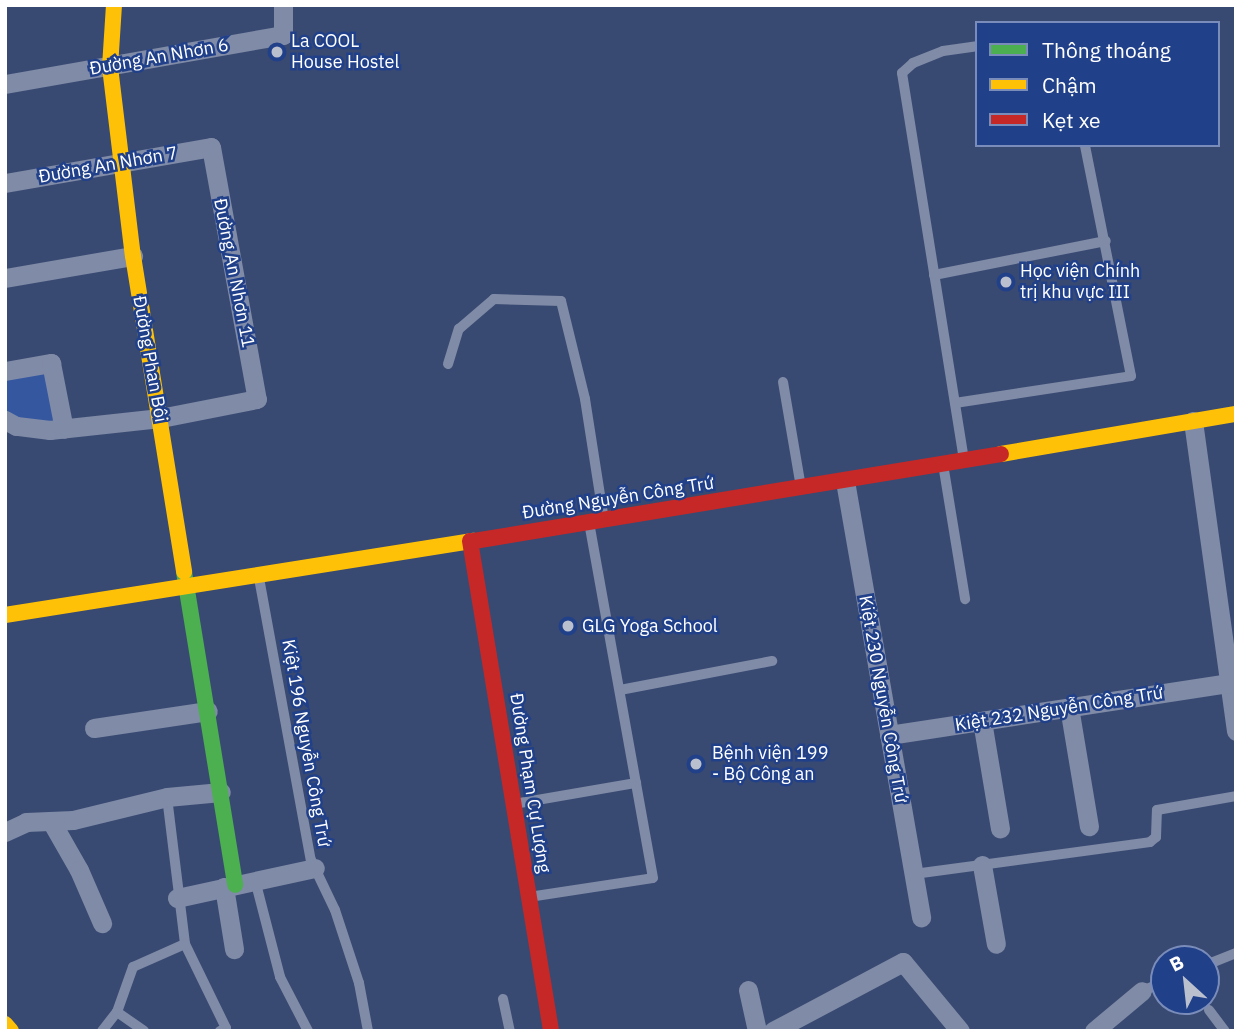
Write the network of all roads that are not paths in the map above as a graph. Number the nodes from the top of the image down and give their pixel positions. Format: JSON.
{"nodes":[{"id":1,"x":114,"y":5,"type":"edge"},
{"id":2,"x":283,"y":5,"type":"edge"},
{"id":3,"x":975,"y":46,"type":"edge"},
{"id":4,"x":110,"y":67,"type":"junction"},
{"id":5,"x":5,"y":84,"type":"edge"},
{"id":6,"x":211,"y":147,"type":"joint"},
{"id":7,"x":1085,"y":147,"type":"edge"},
{"id":8,"x":121,"y":164,"type":"junction"},
{"id":9,"x":5,"y":183,"type":"edge"},
{"id":10,"x":1106,"y":241,"type":"junction"},
{"id":11,"x":133,"y":256,"type":"junction"},
{"id":12,"x":934,"y":275,"type":"junction"},
{"id":13,"x":5,"y":278,"type":"edge"},
{"id":14,"x":448,"y":364,"type":"dead end"},
{"id":15,"x":5,"y":371,"type":"edge"},
{"id":16,"x":783,"y":382,"type":"dead end"},
{"id":17,"x":955,"y":404,"type":"junction"},
{"id":18,"x":1236,"y":414,"type":"edge"},
{"id":19,"x":160,"y":418,"type":"junction"},
{"id":20,"x":5,"y":420,"type":"edge"},
{"id":21,"x":1193,"y":421,"type":"junction"},
{"id":22,"x":64,"y":429,"type":"junction"},
{"id":23,"x":964,"y":460,"type":"junction"},
{"id":24,"x":943,"y":464,"type":"junction"},
{"id":25,"x":845,"y":481,"type":"junction"},
{"id":26,"x":801,"y":488,"type":"junction"},
{"id":27,"x":597,"y":522,"type":"junction"},
{"id":28,"x":470,"y":541,"type":"junction"},
{"id":29,"x":259,"y":577,"type":"junction"},
{"id":30,"x":189,"y":589,"type":"junction"},
{"id":31,"x":965,"y":599,"type":"dead end"},
{"id":32,"x":5,"y":615,"type":"edge"},
{"id":33,"x":772,"y":661,"type":"dead end"},
{"id":34,"x":1232,"y":682,"type":"edge"},
{"id":35,"x":620,"y":690,"type":"junction"},
{"id":36,"x":1069,"y":707,"type":"junction"},
{"id":37,"x":208,"y":711,"type":"junction"},
{"id":38,"x":982,"y":721,"type":"junction"},
{"id":39,"x":94,"y":728,"type":"dead end"},
{"id":40,"x":1236,"y":731,"type":"edge"},
{"id":41,"x":889,"y":735,"type":"junction"},
{"id":42,"x":636,"y":783,"type":"junction"},
{"id":43,"x":221,"y":792,"type":"junction"},
{"id":44,"x":1236,"y":796,"type":"edge"},
{"id":45,"x":167,"y":797,"type":"junction"},
{"id":46,"x":513,"y":804,"type":"junction"},
{"id":47,"x":51,"y":821,"type":"junction"},
{"id":48,"x":1089,"y":826,"type":"dead end"},
{"id":49,"x":1000,"y":829,"type":"dead end"},
{"id":50,"x":5,"y":832,"type":"edge"},
{"id":51,"x":982,"y":865,"type":"junction"},
{"id":52,"x":315,"y":868,"type":"junction"},
{"id":53,"x":914,"y":874,"type":"junction"},
{"id":54,"x":256,"y":880,"type":"junction"},
{"id":55,"x":229,"y":886,"type":"junction"},
{"id":56,"x":529,"y":897,"type":"junction"},
{"id":57,"x":177,"y":898,"type":"junction"},
{"id":58,"x":921,"y":917,"type":"dead end"},
{"id":59,"x":102,"y":923,"type":"dead end"},
{"id":60,"x":185,"y":944,"type":"junction"},
{"id":61,"x":996,"y":944,"type":"dead end"},
{"id":62,"x":234,"y":949,"type":"dead end"},
{"id":63,"x":1150,"y":988,"type":"edge"},
{"id":64,"x":748,"y":990,"type":"dead end"},
{"id":65,"x":1142,"y":992,"type":"joint"},
{"id":66,"x":503,"y":999,"type":"dead end"},
{"id":67,"x":117,"y":1012,"type":"junction"},
{"id":68,"x":1213,"y":1015,"type":"edge"},
{"id":69,"x":5,"y":1024,"type":"edge"},
{"id":70,"x":367,"y":1030,"type":"edge"},
{"id":71,"x":11,"y":1031,"type":"edge"},
{"id":72,"x":102,"y":1031,"type":"edge"},
{"id":73,"x":144,"y":1031,"type":"edge"},
{"id":74,"x":220,"y":1031,"type":"edge"},
{"id":75,"x":308,"y":1031,"type":"edge"},
{"id":76,"x":510,"y":1031,"type":"edge"},
{"id":77,"x":551,"y":1031,"type":"edge"},
{"id":78,"x":757,"y":1031,"type":"edge"},
{"id":79,"x":773,"y":1031,"type":"edge"},
{"id":80,"x":960,"y":1031,"type":"edge"},
{"id":81,"x":1094,"y":1031,"type":"edge"},
{"id":82,"x":1225,"y":1031,"type":"edge"}],
"edges":[{"from":1,"to":4,"type":"street","name":"Đường Phan Bôi"},
{"from":2,"to":4,"type":"street","name":"Đường An Nhơn 6"},
{"from":3,"to":12,"type":"lane"},
{"from":4,"to":5,"type":"street","name":"Đường An Nhơn 6"},
{"from":4,"to":8,"type":"street","name":"Đường Phan Bôi"},
{"from":6,"to":8,"type":"street","name":"Đường An Nhơn 7"},
{"from":6,"to":19,"type":"street","name":"Đường An Nhơn 11"},
{"from":7,"to":10,"type":"lane"},
{"from":8,"to":9,"type":"street","name":"Đường An Nhơn 7"},
{"from":8,"to":11,"type":"street","name":"Đường Phan Bôi"},
{"from":10,"to":12,"type":"lane"},
{"from":10,"to":17,"type":"lane"},
{"from":11,"to":13,"type":"street"},
{"from":11,"to":19,"type":"street","name":"Đường Phan Bôi"},
{"from":12,"to":17,"type":"lane"},
{"from":14,"to":27,"type":"lane"},
{"from":15,"to":22,"type":"street"},
{"from":16,"to":26,"type":"lane"},
{"from":17,"to":23,"type":"lane"},
{"from":18,"to":21,"type":"street","name":"Đường Nguyễn Công Trứ"},
{"from":19,"to":22,"type":"street"},
{"from":19,"to":30,"type":"street","name":"Đường Phan Bôi"},
{"from":20,"to":22,"type":"street"},
{"from":21,"to":23,"type":"street","name":"Đường Nguyễn Công Trứ"},
{"from":21,"to":34,"type":"street"},
{"from":23,"to":24,"type":"street","name":"Đường Nguyễn Công Trứ"},
{"from":24,"to":25,"type":"street","name":"Đường Nguyễn Công Trứ"},
{"from":24,"to":31,"type":"lane"},
{"from":25,"to":26,"type":"street","name":"Đường Nguyễn Công Trứ"},
{"from":25,"to":41,"type":"street","name":"Kiệt 230 Nguyễn Công Trứ"},
{"from":26,"to":27,"type":"street","name":"Đường Nguyễn Công Trứ"},
{"from":27,"to":28,"type":"street","name":"Đường Nguyễn Công Trứ"},
{"from":27,"to":35,"type":"lane"},
{"from":28,"to":29,"type":"street","name":"Đường Nguyễn Công Trứ"},
{"from":28,"to":46,"type":"street","name":"Đường Phạm Cự Lượng"},
{"from":29,"to":30,"type":"street","name":"Đường Nguyễn Công Trứ"},
{"from":29,"to":52,"type":"lane","name":"Kiệt 196 Nguyễn Công Trứ"},
{"from":30,"to":32,"type":"street","name":"Đường Nguyễn Công Trứ"},
{"from":30,"to":37,"type":"street","name":"Đường Phan Bôi"},
{"from":33,"to":35,"type":"lane"},
{"from":34,"to":36,"type":"street","name":"Kiệt 232 Nguyễn Công Trứ"},
{"from":34,"to":40,"type":"street"},
{"from":35,"to":42,"type":"lane"},
{"from":36,"to":38,"type":"street","name":"Kiệt 232 Nguyễn Công Trứ"},
{"from":36,"to":48,"type":"street"},
{"from":37,"to":39,"type":"street"},
{"from":37,"to":43,"type":"street","name":"Đường Phan Bôi"},
{"from":38,"to":41,"type":"street","name":"Kiệt 232 Nguyễn Công Trứ"},
{"from":38,"to":49,"type":"street"},
{"from":41,"to":53,"type":"street","name":"Kiệt 230 Nguyễn Công Trứ"},
{"from":42,"to":46,"type":"lane"},
{"from":42,"to":56,"type":"lane"},
{"from":43,"to":45,"type":"street"},
{"from":43,"to":55,"type":"street","name":"Đường Phan Bôi"},
{"from":44,"to":51,"type":"lane"},
{"from":45,"to":47,"type":"street"},
{"from":45,"to":57,"type":"lane"},
{"from":46,"to":56,"type":"street","name":"Đường Phạm Cự Lượng"},
{"from":47,"to":50,"type":"street"},
{"from":47,"to":59,"type":"street"},
{"from":51,"to":53,"type":"lane"},
{"from":51,"to":61,"type":"street"},
{"from":52,"to":54,"type":"street"},
{"from":52,"to":70,"type":"lane","name":"Kiệt 196 Nguyễn Công Trứ"},
{"from":53,"to":58,"type":"street","name":"Kiệt 230 Nguyễn Công Trứ"},
{"from":54,"to":55,"type":"street"},
{"from":54,"to":75,"type":"lane"},
{"from":55,"to":57,"type":"street"},
{"from":55,"to":62,"type":"street"},
{"from":56,"to":77,"type":"street","name":"Đường Phạm Cự Lượng"},
{"from":57,"to":60,"type":"lane"},
{"from":60,"to":67,"type":"lane"},
{"from":60,"to":74,"type":"lane"},
{"from":63,"to":65,"type":"lane"},
{"from":64,"to":78,"type":"street"},
{"from":65,"to":81,"type":"street"},
{"from":66,"to":76,"type":"lane"},
{"from":67,"to":72,"type":"lane"},
{"from":67,"to":73,"type":"lane"},
{"from":68,"to":82,"type":"lane"},
{"from":69,"to":71,"type":"street"},
{"from":79,"to":80,"type":"street"}]}
